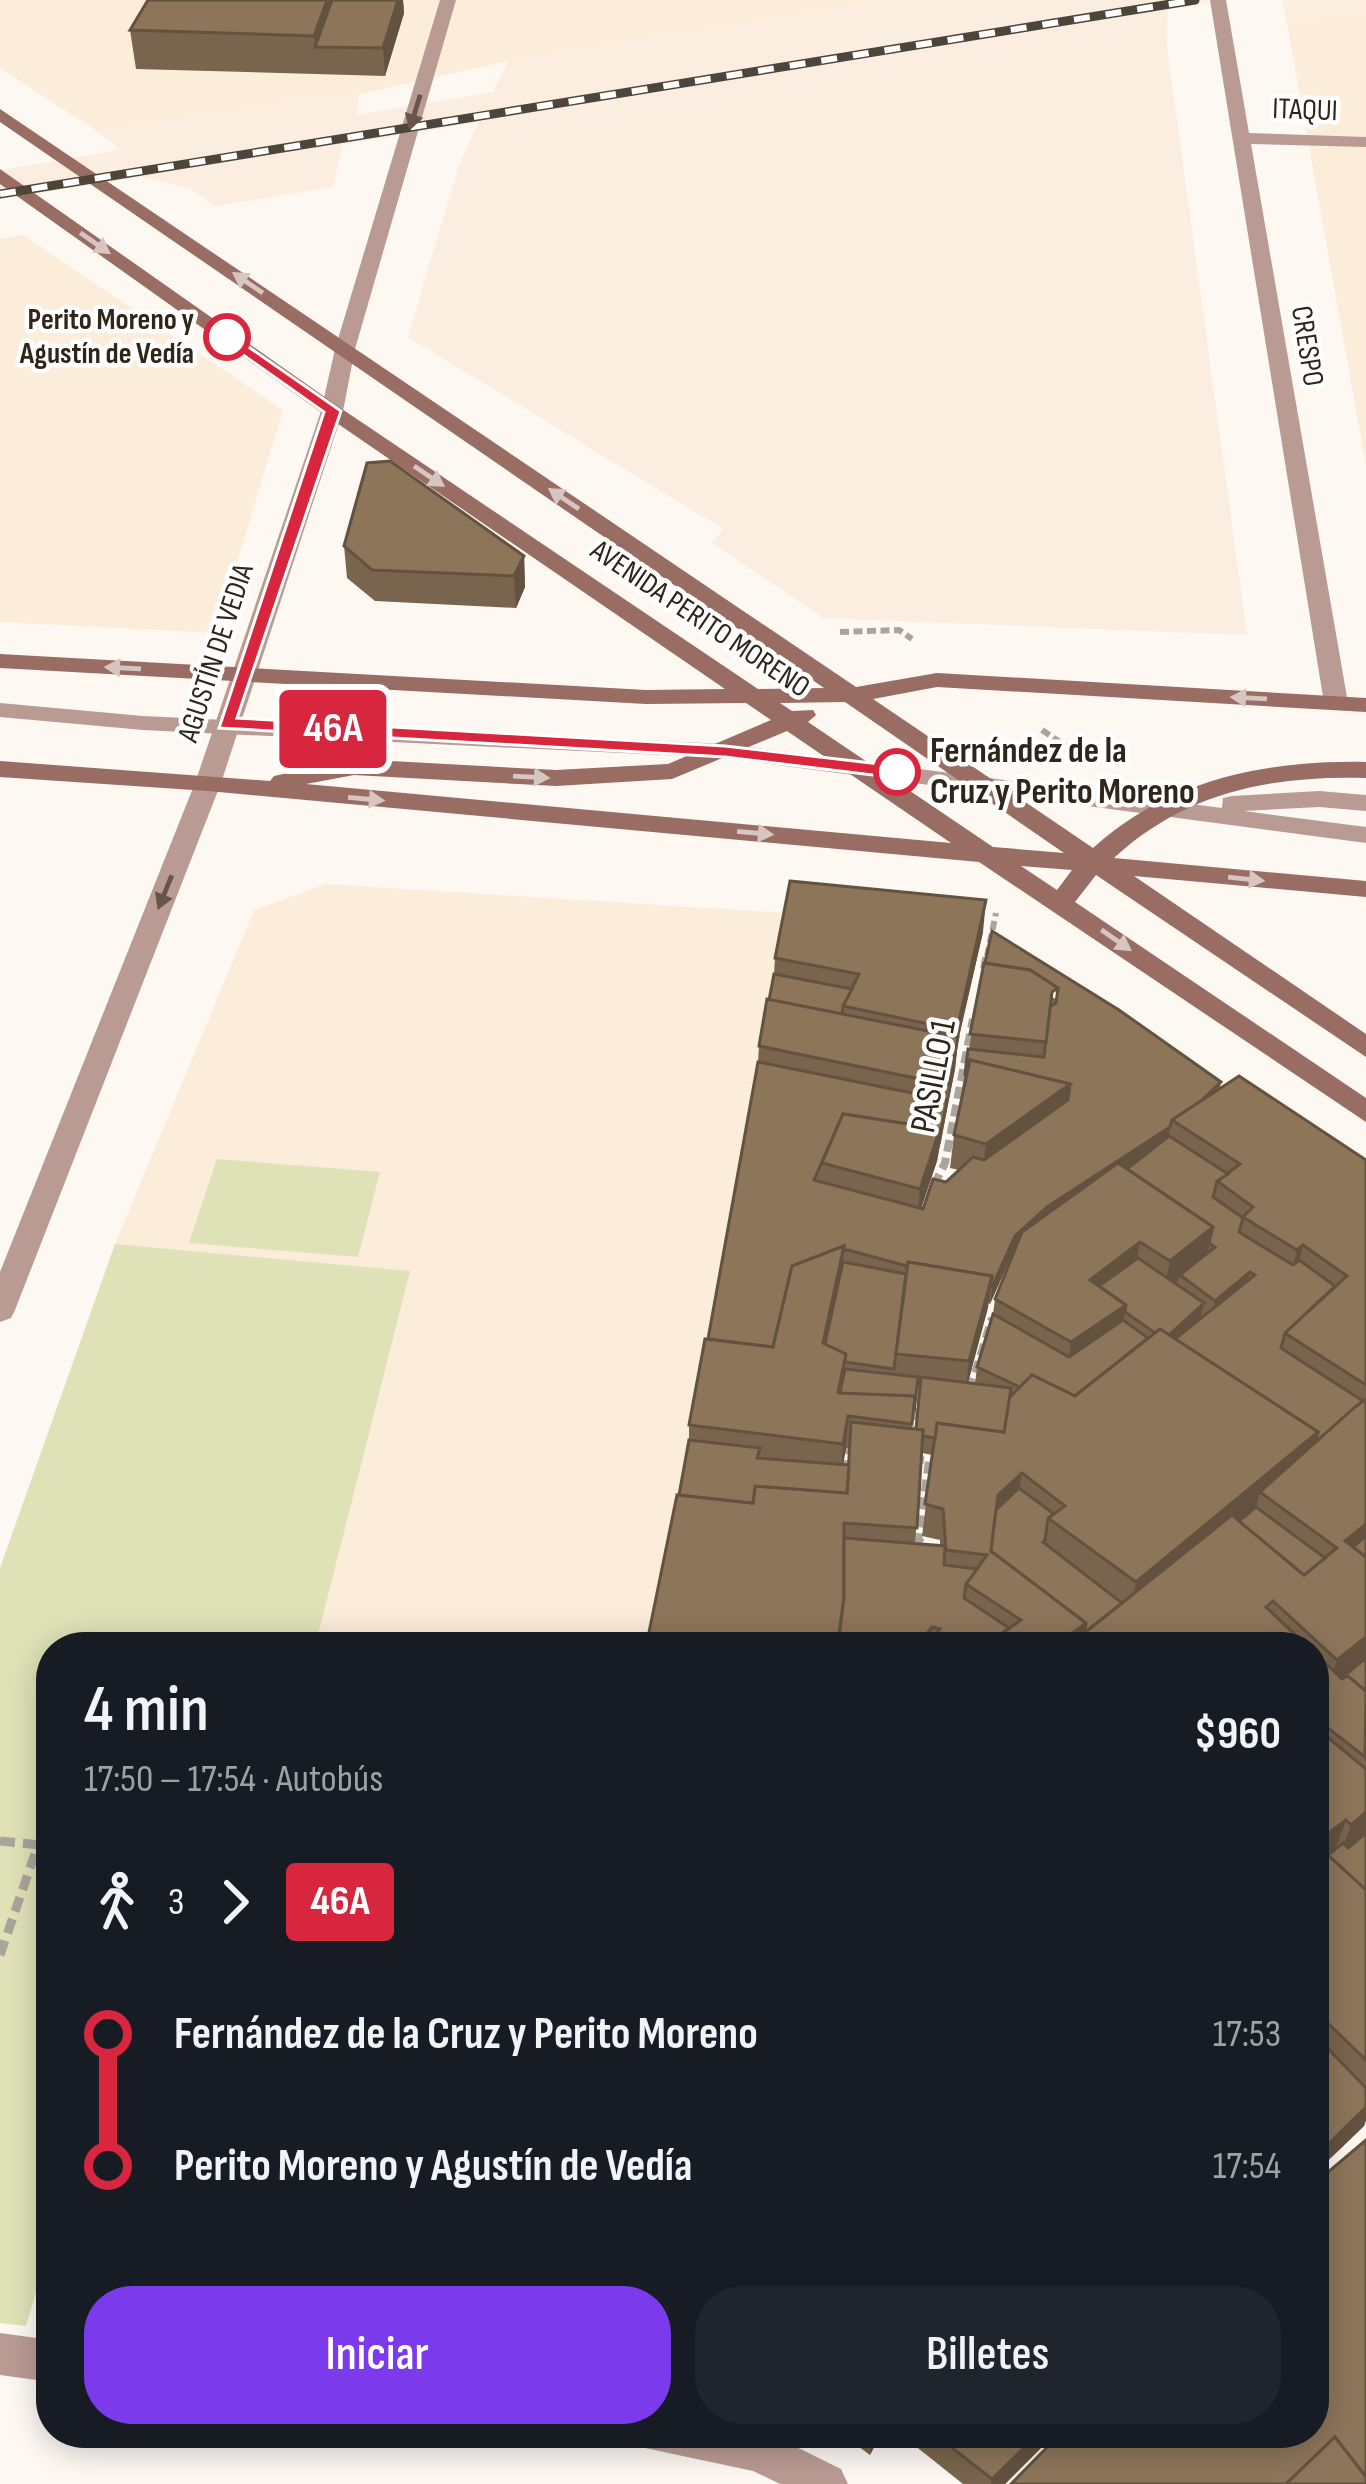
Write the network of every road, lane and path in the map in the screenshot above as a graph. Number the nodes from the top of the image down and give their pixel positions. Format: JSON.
{"nodes":[{"id":1,"x":448,"y":0,"type":"edge"},
{"id":2,"x":1218,"y":0,"type":"edge"},
{"id":3,"x":0,"y":114,"type":"edge"},
{"id":4,"x":1242,"y":138,"type":"junction"},
{"id":5,"x":1366,"y":142,"type":"edge"},
{"id":6,"x":0,"y":176,"type":"edge"},
{"id":7,"x":344,"y":349,"type":"junction"},
{"id":8,"x":332,"y":411,"type":"junction"},
{"id":9,"x":0,"y":661,"type":"edge"},
{"id":10,"x":240,"y":678,"type":"junction"},
{"id":11,"x":854,"y":695,"type":"junction"},
{"id":12,"x":756,"y":697,"type":"junction"},
{"id":13,"x":1336,"y":703,"type":"junction"},
{"id":14,"x":1366,"y":705,"type":"edge"},
{"id":15,"x":0,"y":710,"type":"edge"},
{"id":16,"x":790,"y":720,"type":"junction"},
{"id":17,"x":143,"y":723,"type":"junction"},
{"id":18,"x":0,"y":724,"type":"edge"},
{"id":19,"x":226,"y":724,"type":"junction"},
{"id":20,"x":725,"y":752,"type":"junction"},
{"id":21,"x":860,"y":766,"type":"junction"},
{"id":22,"x":0,"y":769,"type":"edge"},
{"id":23,"x":1366,"y":770,"type":"edge"},
{"id":24,"x":208,"y":783,"type":"junction"},
{"id":25,"x":972,"y":783,"type":"junction"},
{"id":26,"x":248,"y":788,"type":"junction"},
{"id":27,"x":1366,"y":803,"type":"edge"},
{"id":28,"x":1160,"y":809,"type":"junction"},
{"id":29,"x":1366,"y":835,"type":"edge"},
{"id":30,"x":995,"y":858,"type":"junction"},
{"id":31,"x":1088,"y":861,"type":"junction"},
{"id":32,"x":1366,"y":889,"type":"edge"},
{"id":33,"x":1061,"y":902,"type":"junction"},
{"id":34,"x":982,"y":977,"type":"edge"},
{"id":35,"x":977,"y":1000,"type":"edge"},
{"id":36,"x":1366,"y":1047,"type":"edge"},
{"id":37,"x":940,"y":1062,"type":"edge"},
{"id":38,"x":963,"y":1067,"type":"junction"},
{"id":39,"x":1366,"y":1112,"type":"edge"},
{"id":40,"x":929,"y":1194,"type":"edge"},
{"id":41,"x":995,"y":1308,"type":"edge"},
{"id":42,"x":0,"y":1310,"type":"edge"},
{"id":43,"x":896,"y":1389,"type":"edge"},
{"id":44,"x":918,"y":1391,"type":"junction"},
{"id":45,"x":935,"y":1393,"type":"edge"},
{"id":46,"x":952,"y":1394,"type":"edge"},
{"id":47,"x":969,"y":1396,"type":"junction"},
{"id":48,"x":992,"y":1399,"type":"edge"},
{"id":49,"x":869,"y":1453,"type":"edge"},
{"id":50,"x":890,"y":1456,"type":"edge"},
{"id":51,"x":911,"y":1459,"type":"junction"},
{"id":52,"x":824,"y":1477,"type":"edge"},
{"id":53,"x":945,"y":1562,"type":"edge"},
{"id":54,"x":0,"y":1840,"type":"edge"},
{"id":55,"x":36,"y":1844,"type":"edge"},
{"id":56,"x":36,"y":1850,"type":"edge"},
{"id":57,"x":0,"y":1955,"type":"edge"},
{"id":58,"x":0,"y":2354,"type":"edge"},
{"id":59,"x":36,"y":2359,"type":"edge"},
{"id":60,"x":746,"y":2448,"type":"edge"},
{"id":61,"x":826,"y":2484,"type":"edge"}],
"edges":[{"from":1,"to":7,"type":"street","name":"AGUSTÍN DE VEDIA","one_way":true},
{"from":2,"to":4,"type":"street","name":"CRESPO"},
{"from":7,"to":3,"type":"main road","name":"AVENIDA PERITO MORENO","one_way":true},
{"from":4,"to":5,"type":"street","name":"ITAQUI"},
{"from":4,"to":13,"type":"street","name":"CRESPO"},
{"from":6,"to":8,"type":"main road","name":"AVENIDA PERITO MORENO","one_way":true},
{"from":7,"to":8,"type":"street","name":"AGUSTÍN DE VEDIA"},
{"from":11,"to":7,"type":"main road","name":"AVENIDA PERITO MORENO","one_way":true},
{"from":8,"to":10,"type":"street","name":"AGUSTÍN DE VEDIA"},
{"from":8,"to":12,"type":"main road","name":"AVENIDA PERITO MORENO","one_way":true},
{"from":10,"to":9,"type":"main road","one_way":true},
{"from":10,"to":12,"type":"main road"},
{"from":10,"to":19,"type":"street","name":"AGUSTÍN DE VEDIA"},
{"from":11,"to":12,"type":"main road"},
{"from":13,"to":11,"type":"main road","one_way":true},
{"from":11,"to":16,"type":"main road"},
{"from":11,"to":25,"type":"main road","name":"AVENIDA PERITO MORENO"},
{"from":12,"to":16,"type":"main road","name":"AVENIDA PERITO MORENO"},
{"from":13,"to":14,"type":"main road"},
{"from":15,"to":17,"type":"street"},
{"from":16,"to":20,"type":"main road"},
{"from":16,"to":21,"type":"main road","name":"AVENIDA PERITO MORENO"},
{"from":17,"to":18,"type":"street"},
{"from":17,"to":19,"type":"street"},
{"from":19,"to":20,"type":"street"},
{"from":19,"to":24,"type":"street","name":"AGUSTÍN DE VEDIA"},
{"from":20,"to":21,"type":"street"},
{"from":26,"to":20,"type":"main road","one_way":true},
{"from":21,"to":25,"type":"street"},
{"from":21,"to":30,"type":"main road","name":"AVENIDA PERITO MORENO"},
{"from":22,"to":24,"type":"main road"},
{"from":23,"to":28,"type":"main road"},
{"from":24,"to":26,"type":"main road"},
{"from":24,"to":42,"type":"street","name":"AGUSTÍN DE VEDIA","one_way":true},
{"from":25,"to":28,"type":"street"},
{"from":25,"to":31,"type":"main road","name":"AVENIDA PERITO MORENO"},
{"from":26,"to":30,"type":"main road","one_way":true},
{"from":27,"to":28,"type":"street"},
{"from":28,"to":29,"type":"street"},
{"from":28,"to":31,"type":"main road"},
{"from":30,"to":31,"type":"main road"},
{"from":30,"to":33,"type":"main road","name":"AVENIDA PERITO MORENO"},
{"from":30,"to":34,"type":"path","name":"PASILLO 1"},
{"from":31,"to":32,"type":"main road","one_way":true},
{"from":31,"to":33,"type":"main road"},
{"from":31,"to":36,"type":"main road","name":"AVENIDA PERITO MORENO"},
{"from":33,"to":39,"type":"main road","name":"AVENIDA PERITO MORENO","one_way":true},
{"from":35,"to":38,"type":"path","name":"PASILLO 1"},
{"from":37,"to":38,"type":"path"},
{"from":38,"to":40,"type":"path","name":"PASILLO 1"},
{"from":41,"to":47,"type":"path"},
{"from":43,"to":44,"type":"path"},
{"from":44,"to":45,"type":"path"},
{"from":44,"to":51,"type":"path"},
{"from":46,"to":47,"type":"path"},
{"from":47,"to":48,"type":"path"},
{"from":49,"to":52,"type":"path"},
{"from":50,"to":51,"type":"path"},
{"from":51,"to":53,"type":"path"},
{"from":54,"to":55,"type":"path"},
{"from":56,"to":57,"type":"path"},
{"from":58,"to":59,"type":"street"},
{"from":60,"to":61,"type":"street"}]}
